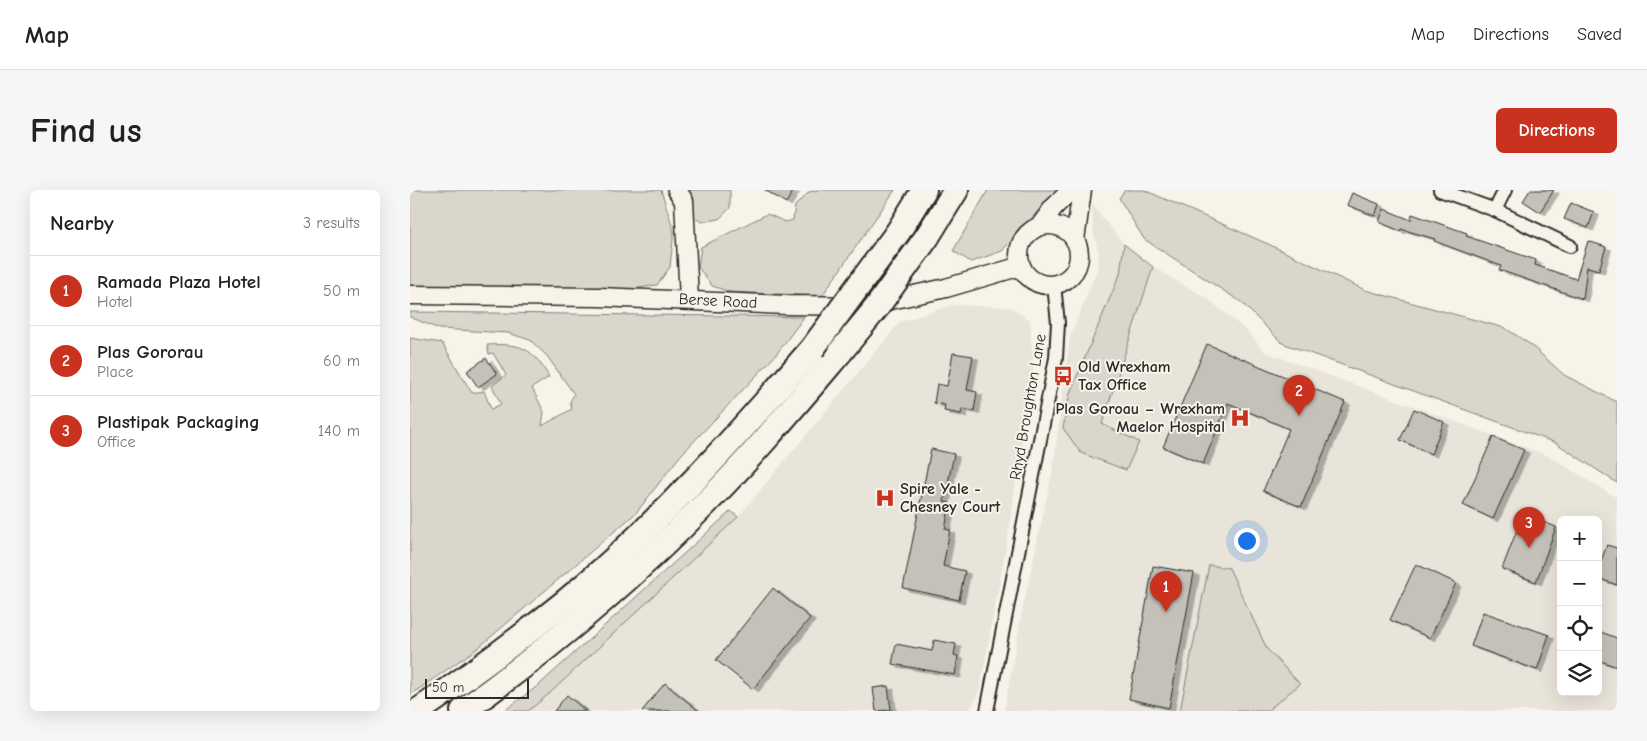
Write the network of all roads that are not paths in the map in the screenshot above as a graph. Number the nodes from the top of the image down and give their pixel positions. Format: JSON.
{"nodes":[{"id":1,"x":677,"y":190,"type":"edge"},
{"id":2,"x":924,"y":190,"type":"edge"},
{"id":3,"x":956,"y":190,"type":"edge"},
{"id":4,"x":1071,"y":190,"type":"edge"},
{"id":5,"x":1082,"y":190,"type":"edge"},
{"id":6,"x":1440,"y":190,"type":"edge"},
{"id":7,"x":1505,"y":190,"type":"edge"},
{"id":8,"x":1495,"y":210,"type":"junction"},
{"id":9,"x":1040,"y":226,"type":"junction"},
{"id":10,"x":1075,"y":240,"type":"junction"},
{"id":11,"x":1570,"y":246,"type":"dead end"},
{"id":12,"x":1021,"y":266,"type":"junction"},
{"id":13,"x":1054,"y":285,"type":"junction"},
{"id":14,"x":410,"y":295,"type":"edge"},
{"id":15,"x":689,"y":299,"type":"junction"},
{"id":16,"x":418,"y":711,"type":"edge"},
{"id":17,"x":463,"y":711,"type":"edge"},
{"id":18,"x":988,"y":711,"type":"edge"}],
"edges":[{"from":1,"to":15,"type":"main road"},
{"from":2,"to":16,"type":"highway","bridge":true},
{"from":3,"to":17,"type":"highway","bridge":true},
{"from":4,"to":9,"type":"main road"},
{"from":5,"to":10,"type":"main road"},
{"from":6,"to":8,"type":"street"},
{"from":7,"to":8,"type":"street"},
{"from":8,"to":11,"type":"street"},
{"from":9,"to":10,"type":"main road"},
{"from":9,"to":12,"type":"main road"},
{"from":10,"to":13,"type":"main road"},
{"from":12,"to":13,"type":"main road"},
{"from":12,"to":15,"type":"main road","name":"Berse Road"},
{"from":13,"to":18,"type":"street","name":"Rhyd Broughton Lane"},
{"from":14,"to":15,"type":"main road","name":"Berse Road"}]}
